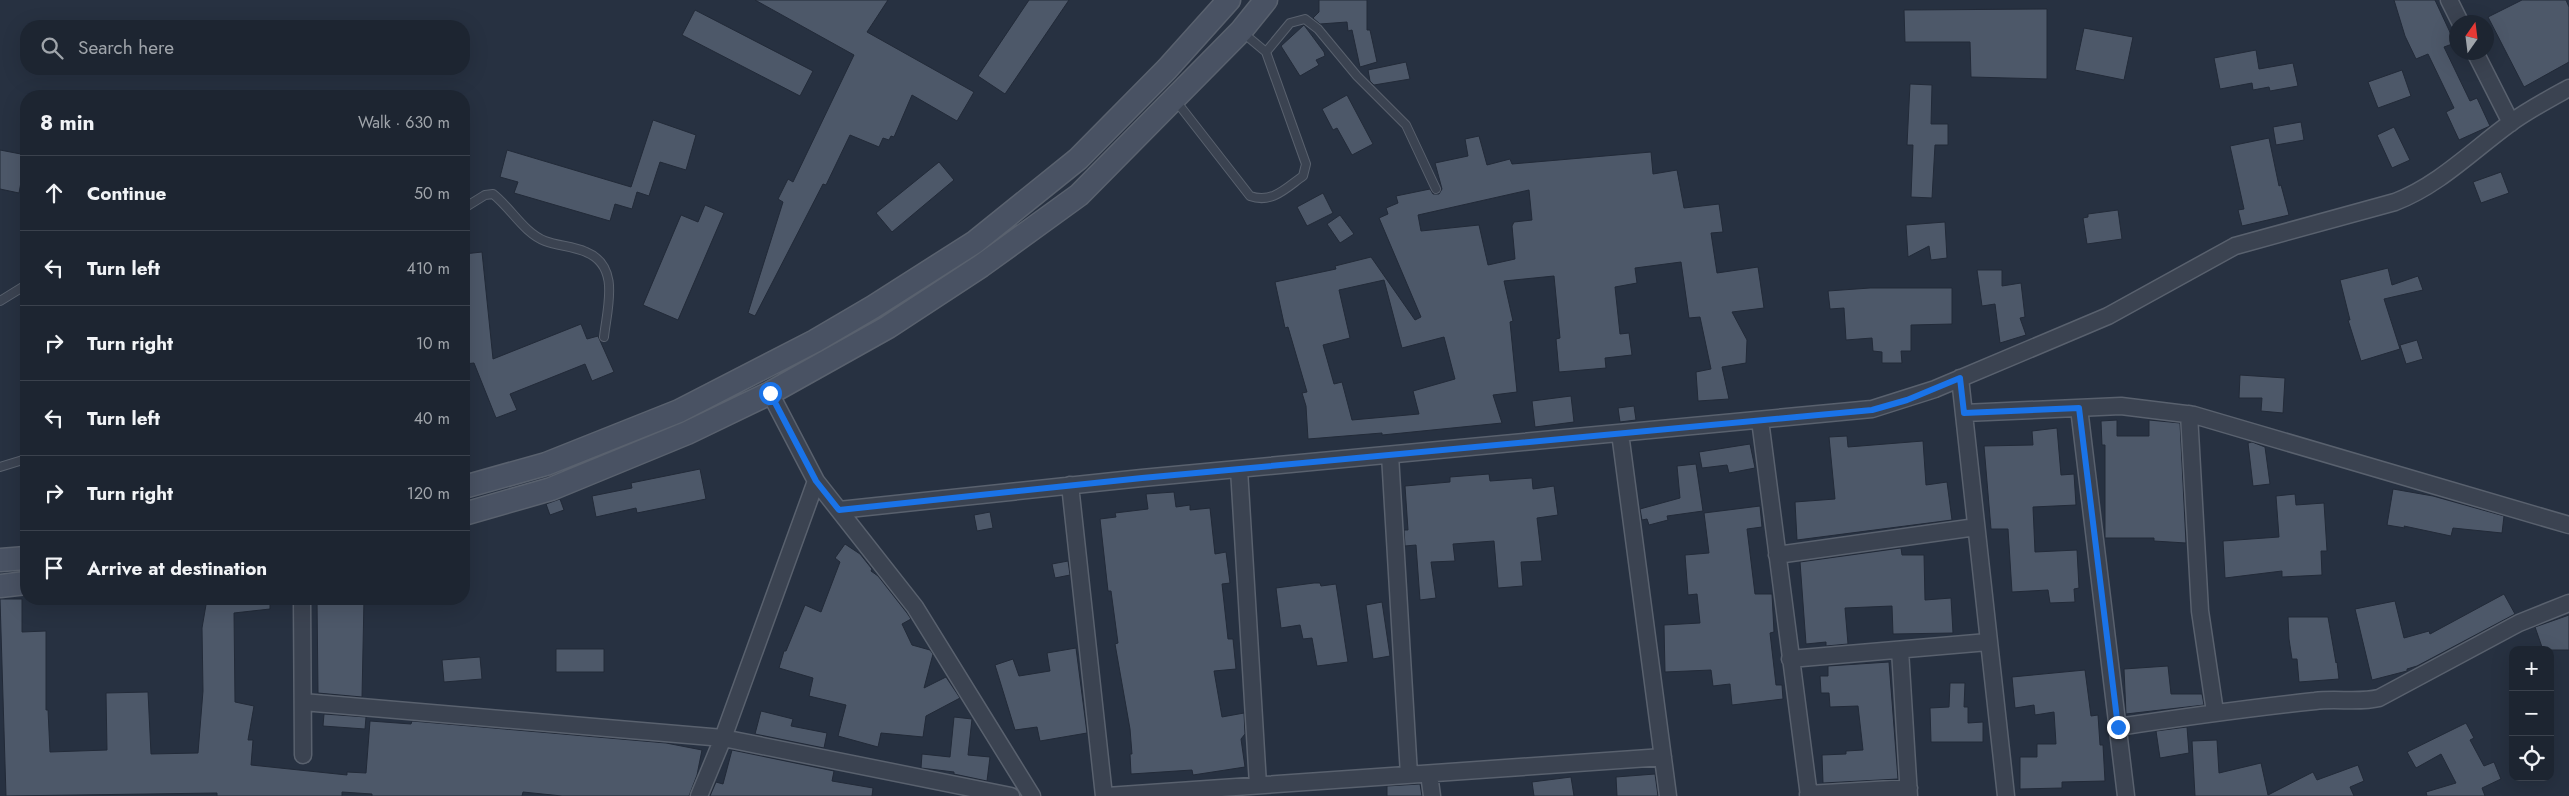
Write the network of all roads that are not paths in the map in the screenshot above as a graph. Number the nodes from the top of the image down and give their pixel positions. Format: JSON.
{"nodes":[{"id":1,"x":1229,"y":0,"type":"edge"},
{"id":2,"x":1266,"y":0,"type":"edge"},
{"id":3,"x":2449,"y":0,"type":"edge"},
{"id":4,"x":2456,"y":15,"type":"edge"},
{"id":5,"x":1241,"y":31,"type":"junction"},
{"id":6,"x":1266,"y":52,"type":"junction"},
{"id":7,"x":2480,"y":60,"type":"edge"},
{"id":8,"x":2569,"y":88,"type":"edge"},
{"id":9,"x":1175,"y":99,"type":"junction"},
{"id":10,"x":2511,"y":123,"type":"junction"},
{"id":11,"x":1436,"y":188,"type":"dead end"},
{"id":12,"x":470,"y":205,"type":"edge"},
{"id":13,"x":20,"y":289,"type":"edge"},
{"id":14,"x":0,"y":301,"type":"edge"},
{"id":15,"x":604,"y":338,"type":"dead end"},
{"id":16,"x":1960,"y":378,"type":"junction"},
{"id":17,"x":770,"y":393,"type":"junction"},
{"id":18,"x":2079,"y":408,"type":"junction"},
{"id":19,"x":1964,"y":413,"type":"junction"},
{"id":20,"x":2189,"y":414,"type":"junction"},
{"id":21,"x":1760,"y":420,"type":"junction"},
{"id":22,"x":1620,"y":433,"type":"junction"},
{"id":23,"x":1390,"y":455,"type":"junction"},
{"id":24,"x":20,"y":461,"type":"edge"},
{"id":25,"x":0,"y":467,"type":"edge"},
{"id":26,"x":1239,"y":469,"type":"junction"},
{"id":27,"x":816,"y":481,"type":"junction"},
{"id":28,"x":470,"y":485,"type":"edge"},
{"id":29,"x":1070,"y":485,"type":"junction"},
{"id":30,"x":839,"y":510,"type":"junction"},
{"id":31,"x":470,"y":512,"type":"edge"},
{"id":32,"x":2569,"y":525,"type":"edge"},
{"id":33,"x":1976,"y":527,"type":"junction"},
{"id":34,"x":1777,"y":555,"type":"junction"},
{"id":35,"x":20,"y":558,"type":"edge"},
{"id":36,"x":0,"y":560,"type":"edge"},
{"id":37,"x":20,"y":584,"type":"edge"},
{"id":38,"x":0,"y":586,"type":"edge"},
{"id":39,"x":2569,"y":603,"type":"edge"},
{"id":40,"x":302,"y":605,"type":"edge"},
{"id":41,"x":1988,"y":642,"type":"junction"},
{"id":42,"x":1900,"y":650,"type":"junction"},
{"id":43,"x":1790,"y":660,"type":"junction"},
{"id":44,"x":303,"y":702,"type":"junction"},
{"id":45,"x":2215,"y":712,"type":"junction"},
{"id":46,"x":2118,"y":727,"type":"junction"},
{"id":47,"x":723,"y":738,"type":"junction"},
{"id":48,"x":303,"y":755,"type":"dead end"},
{"id":49,"x":1663,"y":757,"type":"junction"},
{"id":50,"x":1429,"y":774,"type":"junction"},
{"id":51,"x":1409,"y":775,"type":"junction"},
{"id":52,"x":1258,"y":785,"type":"junction"},
{"id":53,"x":1909,"y":792,"type":"edge"},
{"id":54,"x":1809,"y":795,"type":"edge"},
{"id":55,"x":699,"y":796,"type":"edge"},
{"id":56,"x":1011,"y":796,"type":"edge"},
{"id":57,"x":1032,"y":796,"type":"edge"},
{"id":58,"x":1105,"y":796,"type":"edge"},
{"id":59,"x":1432,"y":796,"type":"edge"},
{"id":60,"x":1668,"y":796,"type":"edge"},
{"id":61,"x":2006,"y":796,"type":"edge"},
{"id":62,"x":2126,"y":796,"type":"edge"}],
"edges":[{"from":1,"to":28,"type":"street"},
{"from":2,"to":5,"type":"street"},
{"from":3,"to":4,"type":"street"},
{"from":5,"to":6,"type":"lane"},
{"from":5,"to":9,"type":"street"},
{"from":6,"to":9,"type":"lane"},
{"from":6,"to":11,"type":"lane"},
{"from":7,"to":10,"type":"street"},
{"from":8,"to":10,"type":"street"},
{"from":9,"to":17,"type":"street"},
{"from":10,"to":16,"type":"street"},
{"from":12,"to":15,"type":"lane"},
{"from":13,"to":14,"type":"lane"},
{"from":16,"to":19,"type":"street"},
{"from":16,"to":21,"type":"street"},
{"from":17,"to":27,"type":"street"},
{"from":17,"to":31,"type":"street"},
{"from":18,"to":19,"type":"street"},
{"from":18,"to":20,"type":"street"},
{"from":18,"to":46,"type":"street"},
{"from":19,"to":33,"type":"street"},
{"from":20,"to":32,"type":"street"},
{"from":20,"to":45,"type":"street"},
{"from":21,"to":22,"type":"street"},
{"from":21,"to":34,"type":"street"},
{"from":22,"to":23,"type":"street"},
{"from":22,"to":49,"type":"street"},
{"from":23,"to":26,"type":"street"},
{"from":23,"to":51,"type":"street"},
{"from":24,"to":25,"type":"lane"},
{"from":26,"to":29,"type":"street"},
{"from":26,"to":52,"type":"street"},
{"from":27,"to":30,"type":"street"},
{"from":27,"to":47,"type":"street"},
{"from":29,"to":30,"type":"street"},
{"from":29,"to":58,"type":"street"},
{"from":30,"to":57,"type":"street"},
{"from":33,"to":34,"type":"street"},
{"from":33,"to":41,"type":"street"},
{"from":34,"to":43,"type":"street"},
{"from":35,"to":36,"type":"street"},
{"from":37,"to":38,"type":"street"},
{"from":39,"to":45,"type":"street"},
{"from":40,"to":44,"type":"street"},
{"from":41,"to":42,"type":"street"},
{"from":41,"to":61,"type":"street"},
{"from":42,"to":43,"type":"street"},
{"from":42,"to":53,"type":"street"},
{"from":43,"to":54,"type":"street"},
{"from":44,"to":47,"type":"street"},
{"from":44,"to":48,"type":"street"},
{"from":45,"to":46,"type":"street"},
{"from":46,"to":62,"type":"street"},
{"from":47,"to":55,"type":"street"},
{"from":47,"to":56,"type":"street"},
{"from":49,"to":50,"type":"street"},
{"from":49,"to":60,"type":"street"},
{"from":50,"to":51,"type":"street"},
{"from":50,"to":59,"type":"street"},
{"from":51,"to":52,"type":"street"},
{"from":52,"to":58,"type":"street"},
{"from":53,"to":54,"type":"street"}]}
